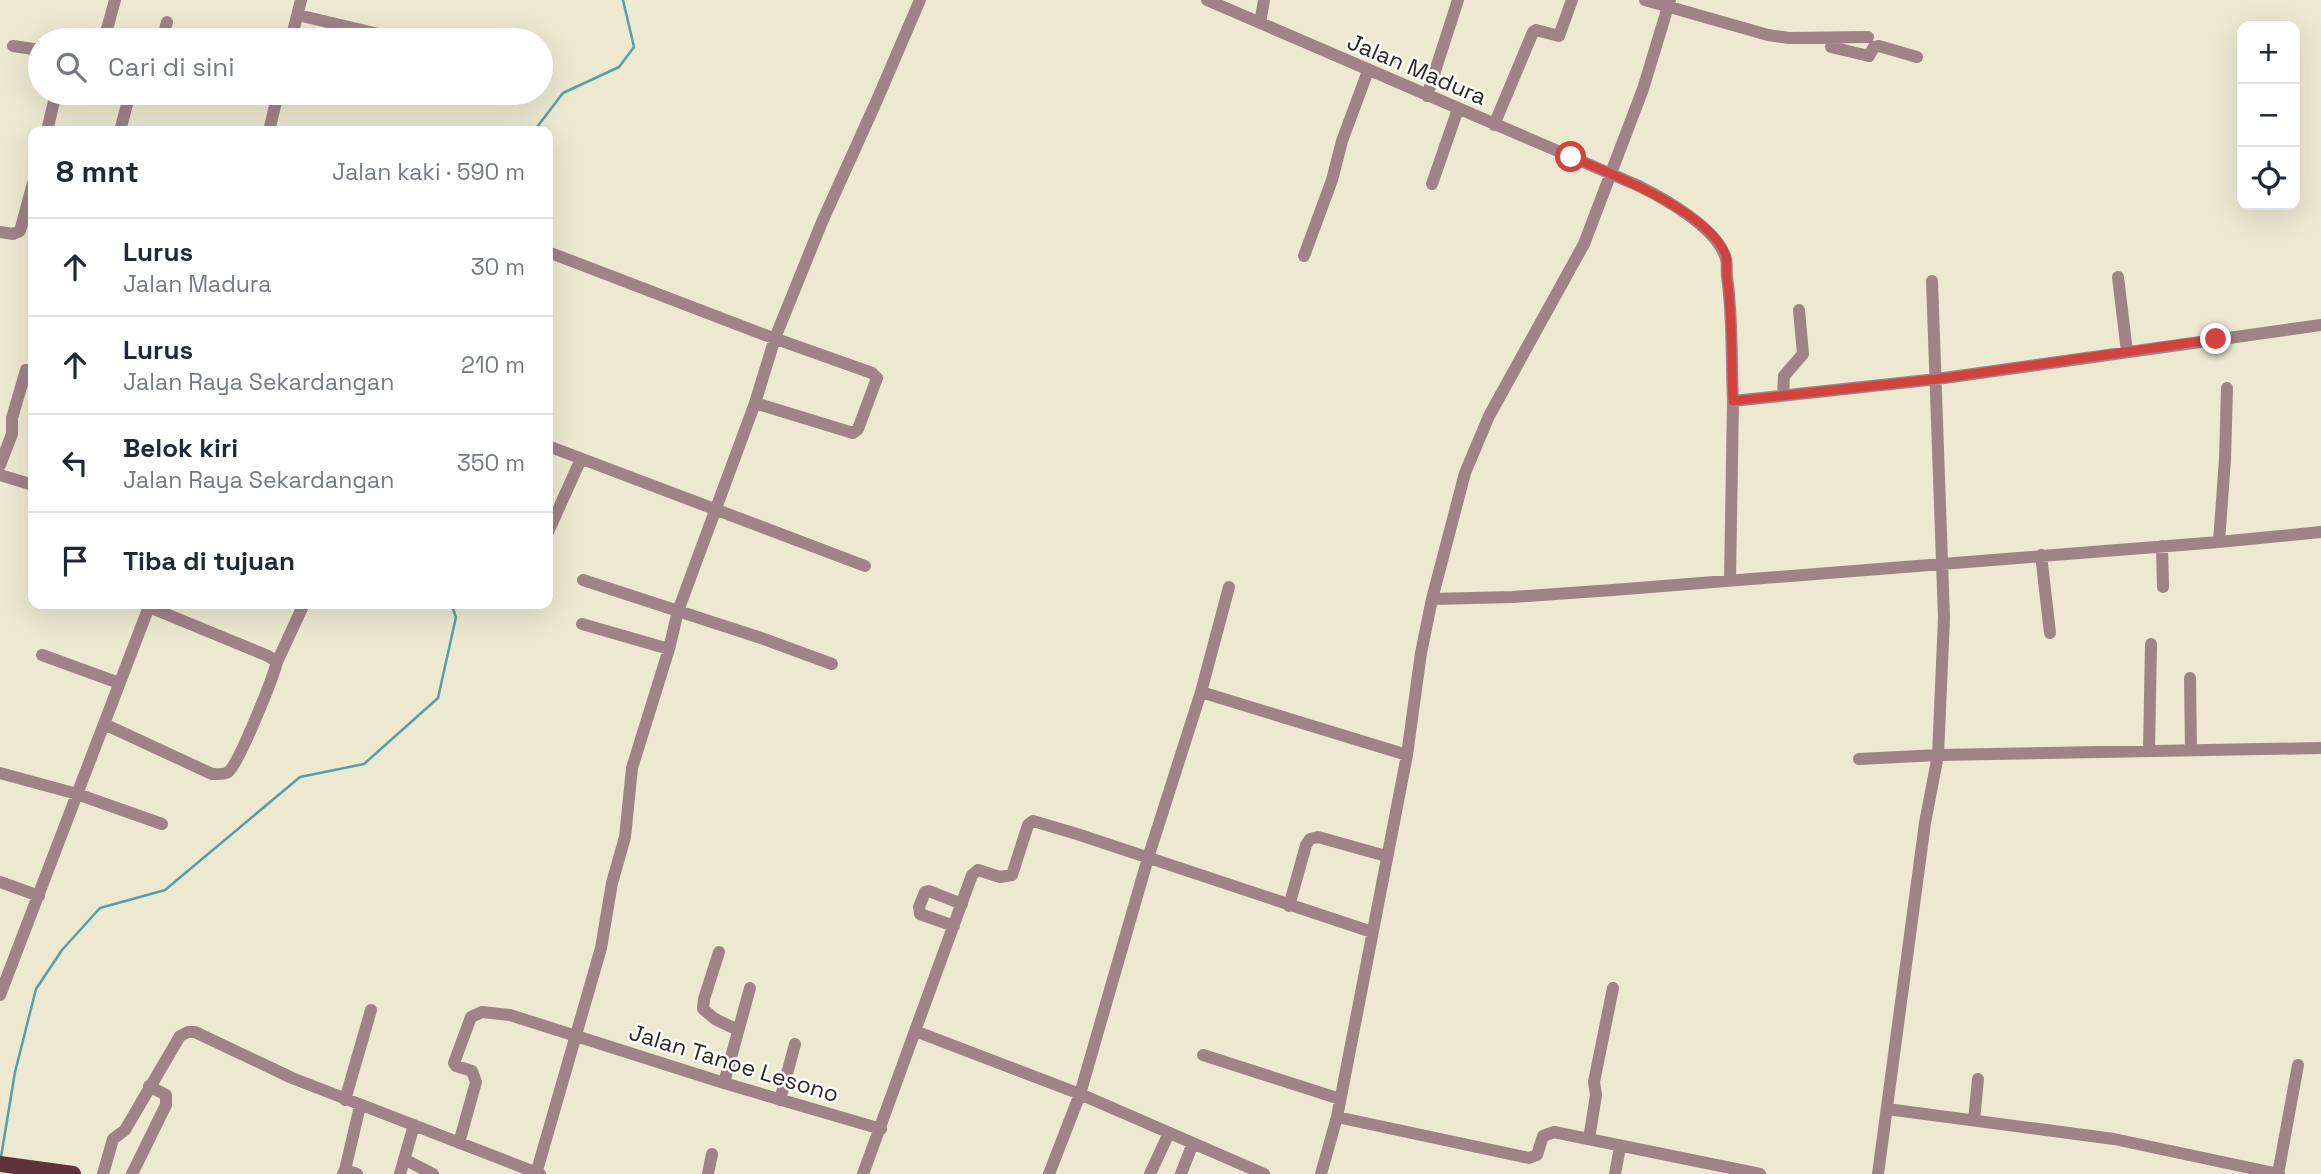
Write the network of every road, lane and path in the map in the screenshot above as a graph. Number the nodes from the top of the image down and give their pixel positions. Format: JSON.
{"nodes":[{"id":1,"x":115,"y":0,"type":"edge"},
{"id":2,"x":301,"y":0,"type":"edge"},
{"id":3,"x":920,"y":0,"type":"edge"},
{"id":4,"x":1207,"y":0,"type":"edge"},
{"id":5,"x":1264,"y":0,"type":"edge"},
{"id":6,"x":1458,"y":0,"type":"edge"},
{"id":7,"x":1572,"y":0,"type":"edge"},
{"id":8,"x":1645,"y":0,"type":"edge"},
{"id":9,"x":1668,"y":4,"type":"edge"},
{"id":10,"x":298,"y":15,"type":"junction"},
{"id":11,"x":167,"y":22,"type":"dead end"},
{"id":12,"x":1260,"y":23,"type":"junction"},
{"id":13,"x":107,"y":28,"type":"edge"},
{"id":14,"x":165,"y":28,"type":"edge"},
{"id":15,"x":294,"y":28,"type":"edge"},
{"id":16,"x":353,"y":28,"type":"edge"},
{"id":17,"x":1868,"y":37,"type":"dead end"},
{"id":18,"x":13,"y":46,"type":"dead end"},
{"id":19,"x":1831,"y":47,"type":"dead end"},
{"id":20,"x":28,"y":48,"type":"edge"},
{"id":21,"x":1917,"y":57,"type":"dead end"},
{"id":22,"x":1368,"y":71,"type":"junction"},
{"id":23,"x":1427,"y":96,"type":"junction"},
{"id":24,"x":53,"y":105,"type":"edge"},
{"id":25,"x":127,"y":105,"type":"edge"},
{"id":26,"x":275,"y":105,"type":"edge"},
{"id":27,"x":1458,"y":108,"type":"junction"},
{"id":28,"x":1494,"y":125,"type":"junction"},
{"id":29,"x":48,"y":126,"type":"edge"},
{"id":30,"x":121,"y":126,"type":"edge"},
{"id":31,"x":270,"y":126,"type":"edge"},
{"id":32,"x":1612,"y":174,"type":"junction"},
{"id":33,"x":1432,"y":184,"type":"dead end"},
{"id":34,"x":28,"y":201,"type":"edge"},
{"id":35,"x":0,"y":232,"type":"edge"},
{"id":36,"x":553,"y":254,"type":"edge"},
{"id":37,"x":1304,"y":256,"type":"dead end"},
{"id":38,"x":2118,"y":278,"type":"dead end"},
{"id":39,"x":1932,"y":281,"type":"dead end"},
{"id":40,"x":1799,"y":310,"type":"dead end"},
{"id":41,"x":2321,"y":325,"type":"edge"},
{"id":42,"x":775,"y":338,"type":"junction"},
{"id":43,"x":2127,"y":352,"type":"junction"},
{"id":44,"x":28,"y":370,"type":"edge"},
{"id":45,"x":1937,"y":379,"type":"junction"},
{"id":46,"x":2227,"y":388,"type":"dead end"},
{"id":47,"x":1783,"y":395,"type":"junction"},
{"id":48,"x":1733,"y":401,"type":"junction"},
{"id":49,"x":755,"y":403,"type":"junction"},
{"id":50,"x":553,"y":448,"type":"edge"},
{"id":51,"x":582,"y":459,"type":"junction"},
{"id":52,"x":0,"y":465,"type":"edge"},
{"id":53,"x":0,"y":475,"type":"edge"},
{"id":54,"x":28,"y":483,"type":"edge"},
{"id":55,"x":715,"y":511,"type":"junction"},
{"id":56,"x":553,"y":521,"type":"edge"},
{"id":57,"x":2321,"y":532,"type":"edge"},
{"id":58,"x":2219,"y":542,"type":"junction"},
{"id":59,"x":2162,"y":546,"type":"junction"},
{"id":60,"x":2041,"y":555,"type":"junction"},
{"id":61,"x":1942,"y":563,"type":"junction"},
{"id":62,"x":865,"y":566,"type":"dead end"},
{"id":63,"x":583,"y":580,"type":"dead end"},
{"id":64,"x":1730,"y":580,"type":"junction"},
{"id":65,"x":1229,"y":587,"type":"dead end"},
{"id":66,"x":2164,"y":587,"type":"dead end"},
{"id":67,"x":1432,"y":599,"type":"junction"},
{"id":68,"x":148,"y":609,"type":"edge"},
{"id":69,"x":156,"y":609,"type":"edge"},
{"id":70,"x":302,"y":609,"type":"edge"},
{"id":71,"x":678,"y":611,"type":"junction"},
{"id":72,"x":582,"y":624,"type":"dead end"},
{"id":73,"x":2050,"y":633,"type":"dead end"},
{"id":74,"x":2151,"y":645,"type":"dead end"},
{"id":75,"x":669,"y":649,"type":"junction"},
{"id":76,"x":43,"y":655,"type":"dead end"},
{"id":77,"x":277,"y":662,"type":"junction"},
{"id":78,"x":832,"y":664,"type":"dead end"},
{"id":79,"x":2190,"y":678,"type":"dead end"},
{"id":80,"x":119,"y":683,"type":"junction"},
{"id":81,"x":1201,"y":692,"type":"junction"},
{"id":82,"x":104,"y":724,"type":"junction"},
{"id":83,"x":2321,"y":748,"type":"edge"},
{"id":84,"x":2191,"y":750,"type":"junction"},
{"id":85,"x":2149,"y":751,"type":"junction"},
{"id":86,"x":1407,"y":755,"type":"junction"},
{"id":87,"x":1938,"y":755,"type":"junction"},
{"id":88,"x":1859,"y":759,"type":"dead end"},
{"id":89,"x":0,"y":773,"type":"edge"},
{"id":90,"x":77,"y":794,"type":"junction"},
{"id":91,"x":162,"y":824,"type":"dead end"},
{"id":92,"x":1386,"y":856,"type":"junction"},
{"id":93,"x":1148,"y":858,"type":"junction"},
{"id":94,"x":0,"y":882,"type":"edge"},
{"id":95,"x":38,"y":896,"type":"junction"},
{"id":96,"x":962,"y":904,"type":"junction"},
{"id":97,"x":1289,"y":906,"type":"junction"},
{"id":98,"x":954,"y":926,"type":"junction"},
{"id":99,"x":1372,"y":932,"type":"junction"},
{"id":100,"x":719,"y":952,"type":"dead end"},
{"id":101,"x":750,"y":988,"type":"dead end"},
{"id":102,"x":1613,"y":988,"type":"dead end"},
{"id":103,"x":0,"y":995,"type":"edge"},
{"id":104,"x":371,"y":1010,"type":"dead end"},
{"id":105,"x":738,"y":1030,"type":"junction"},
{"id":106,"x":915,"y":1031,"type":"junction"},
{"id":107,"x":576,"y":1034,"type":"junction"},
{"id":108,"x":795,"y":1044,"type":"dead end"},
{"id":109,"x":1203,"y":1055,"type":"dead end"},
{"id":110,"x":2298,"y":1065,"type":"dead end"},
{"id":111,"x":1978,"y":1079,"type":"dead end"},
{"id":112,"x":724,"y":1083,"type":"junction"},
{"id":113,"x":149,"y":1086,"type":"junction"},
{"id":114,"x":1080,"y":1094,"type":"junction"},
{"id":115,"x":1340,"y":1099,"type":"junction"},
{"id":116,"x":345,"y":1100,"type":"junction"},
{"id":117,"x":780,"y":1100,"type":"junction"},
{"id":118,"x":360,"y":1106,"type":"junction"},
{"id":119,"x":1887,"y":1109,"type":"junction"},
{"id":120,"x":1337,"y":1116,"type":"junction"},
{"id":121,"x":1974,"y":1120,"type":"junction"},
{"id":122,"x":414,"y":1125,"type":"junction"},
{"id":123,"x":881,"y":1129,"type":"junction"},
{"id":124,"x":1169,"y":1133,"type":"junction"},
{"id":125,"x":1589,"y":1139,"type":"junction"},
{"id":126,"x":459,"y":1143,"type":"junction"},
{"id":127,"x":1193,"y":1143,"type":"junction"},
{"id":128,"x":1620,"y":1147,"type":"junction"},
{"id":129,"x":712,"y":1154,"type":"dead end"},
{"id":130,"x":404,"y":1159,"type":"junction"},
{"id":131,"x":6,"y":1165,"type":"edge"},
{"id":132,"x":348,"y":1173,"type":"edge"},
{"id":133,"x":73,"y":1174,"type":"edge"},
{"id":134,"x":103,"y":1174,"type":"edge"},
{"id":135,"x":132,"y":1174,"type":"edge"},
{"id":136,"x":400,"y":1174,"type":"edge"},
{"id":137,"x":433,"y":1174,"type":"edge"},
{"id":138,"x":537,"y":1174,"type":"edge"},
{"id":139,"x":708,"y":1174,"type":"edge"},
{"id":140,"x":863,"y":1174,"type":"edge"},
{"id":141,"x":1049,"y":1174,"type":"edge"},
{"id":142,"x":1150,"y":1174,"type":"edge"},
{"id":143,"x":1181,"y":1174,"type":"edge"},
{"id":144,"x":1264,"y":1174,"type":"edge"},
{"id":145,"x":1321,"y":1174,"type":"edge"},
{"id":146,"x":1615,"y":1174,"type":"edge"},
{"id":147,"x":1760,"y":1174,"type":"edge"},
{"id":148,"x":1878,"y":1174,"type":"edge"},
{"id":149,"x":2279,"y":1174,"type":"edge"}],
"edges":[{"from":1,"to":13,"type":"street"},
{"from":2,"to":10,"type":"street"},
{"from":3,"to":42,"type":"street"},
{"from":4,"to":12,"type":"street","name":"Jalan Madura"},
{"from":5,"to":12,"type":"street"},
{"from":6,"to":23,"type":"street"},
{"from":7,"to":28,"type":"street"},
{"from":8,"to":9,"type":"street"},
{"from":9,"to":17,"type":"street"},
{"from":9,"to":32,"type":"street"},
{"from":10,"to":15,"type":"street"},
{"from":10,"to":16,"type":"street"},
{"from":11,"to":14,"type":"street"},
{"from":12,"to":22,"type":"street","name":"Jalan Madura"},
{"from":18,"to":20,"type":"street"},
{"from":19,"to":21,"type":"street"},
{"from":22,"to":23,"type":"street","name":"Jalan Madura"},
{"from":22,"to":37,"type":"street"},
{"from":23,"to":27,"type":"street","name":"Jalan Madura"},
{"from":24,"to":29,"type":"street"},
{"from":25,"to":30,"type":"street"},
{"from":26,"to":31,"type":"street"},
{"from":27,"to":28,"type":"street","name":"Jalan Madura"},
{"from":27,"to":33,"type":"street"},
{"from":28,"to":32,"type":"street","name":"Jalan Madura"},
{"from":32,"to":48,"type":"street","name":"Jalan Madura"},
{"from":32,"to":67,"type":"street"},
{"from":34,"to":35,"type":"street"},
{"from":36,"to":42,"type":"street"},
{"from":38,"to":43,"type":"street"},
{"from":39,"to":45,"type":"street"},
{"from":40,"to":47,"type":"street"},
{"from":41,"to":43,"type":"street"},
{"from":42,"to":49,"type":"street"},
{"from":42,"to":49,"type":"street"},
{"from":43,"to":45,"type":"street"},
{"from":44,"to":52,"type":"street"},
{"from":45,"to":47,"type":"street"},
{"from":45,"to":61,"type":"street"},
{"from":46,"to":58,"type":"street"},
{"from":47,"to":48,"type":"street"},
{"from":48,"to":64,"type":"street","name":"Jalan Madura"},
{"from":49,"to":55,"type":"street"},
{"from":50,"to":51,"type":"street"},
{"from":51,"to":55,"type":"street"},
{"from":51,"to":56,"type":"street"},
{"from":53,"to":54,"type":"street"},
{"from":55,"to":62,"type":"street"},
{"from":55,"to":71,"type":"street"},
{"from":57,"to":58,"type":"street"},
{"from":58,"to":59,"type":"street"},
{"from":59,"to":60,"type":"street"},
{"from":59,"to":66,"type":"street"},
{"from":60,"to":61,"type":"street"},
{"from":60,"to":73,"type":"street"},
{"from":61,"to":64,"type":"street"},
{"from":61,"to":87,"type":"street"},
{"from":63,"to":71,"type":"street"},
{"from":64,"to":67,"type":"street"},
{"from":65,"to":81,"type":"street"},
{"from":67,"to":86,"type":"street"},
{"from":68,"to":80,"type":"street"},
{"from":69,"to":77,"type":"street"},
{"from":70,"to":77,"type":"street"},
{"from":71,"to":75,"type":"street"},
{"from":71,"to":78,"type":"street"},
{"from":72,"to":75,"type":"street"},
{"from":74,"to":85,"type":"street"},
{"from":75,"to":107,"type":"street"},
{"from":76,"to":80,"type":"street"},
{"from":77,"to":82,"type":"street"},
{"from":79,"to":84,"type":"street"},
{"from":80,"to":82,"type":"street"},
{"from":81,"to":86,"type":"street"},
{"from":81,"to":93,"type":"street"},
{"from":82,"to":90,"type":"street"},
{"from":83,"to":84,"type":"street"},
{"from":84,"to":85,"type":"street"},
{"from":85,"to":87,"type":"street"},
{"from":86,"to":92,"type":"street"},
{"from":87,"to":88,"type":"street"},
{"from":87,"to":119,"type":"street"},
{"from":89,"to":90,"type":"street"},
{"from":90,"to":91,"type":"street"},
{"from":90,"to":95,"type":"street"},
{"from":92,"to":97,"type":"street"},
{"from":92,"to":99,"type":"street"},
{"from":93,"to":96,"type":"street"},
{"from":93,"to":97,"type":"street"},
{"from":93,"to":114,"type":"street"},
{"from":94,"to":95,"type":"street"},
{"from":95,"to":103,"type":"street"},
{"from":96,"to":98,"type":"street"},
{"from":96,"to":98,"type":"street"},
{"from":97,"to":99,"type":"street"},
{"from":98,"to":106,"type":"street"},
{"from":99,"to":115,"type":"street"},
{"from":100,"to":105,"type":"street"},
{"from":101,"to":105,"type":"street"},
{"from":102,"to":125,"type":"street"},
{"from":104,"to":116,"type":"street"},
{"from":105,"to":112,"type":"street"},
{"from":106,"to":114,"type":"street"},
{"from":106,"to":123,"type":"street"},
{"from":107,"to":112,"type":"street","name":"Jalan Tanoe Lesono"},
{"from":107,"to":126,"type":"street","name":"Jalan Tanoe Lesono"},
{"from":107,"to":138,"type":"street"},
{"from":108,"to":117,"type":"street"},
{"from":109,"to":115,"type":"street"},
{"from":110,"to":149,"type":"street"},
{"from":111,"to":121,"type":"street"},
{"from":112,"to":117,"type":"street","name":"Jalan Tanoe Lesono"},
{"from":113,"to":116,"type":"street"},
{"from":113,"to":134,"type":"street"},
{"from":113,"to":135,"type":"street"},
{"from":114,"to":124,"type":"street"},
{"from":114,"to":141,"type":"street"},
{"from":115,"to":120,"type":"street"},
{"from":116,"to":118,"type":"street"},
{"from":117,"to":123,"type":"street","name":"Jalan Tanoe Lesono"},
{"from":118,"to":122,"type":"street"},
{"from":118,"to":132,"type":"street"},
{"from":119,"to":121,"type":"street"},
{"from":119,"to":148,"type":"street"},
{"from":120,"to":125,"type":"street"},
{"from":120,"to":145,"type":"street"},
{"from":121,"to":149,"type":"street"},
{"from":122,"to":126,"type":"street"},
{"from":122,"to":130,"type":"street"},
{"from":123,"to":140,"type":"street"},
{"from":124,"to":127,"type":"street"},
{"from":124,"to":142,"type":"street"},
{"from":125,"to":128,"type":"street"},
{"from":126,"to":138,"type":"street"},
{"from":127,"to":143,"type":"street"},
{"from":127,"to":144,"type":"street"},
{"from":128,"to":146,"type":"street"},
{"from":128,"to":147,"type":"street"},
{"from":129,"to":139,"type":"street"},
{"from":130,"to":136,"type":"street"},
{"from":130,"to":137,"type":"street"},
{"from":131,"to":133,"type":"main road"}]}
